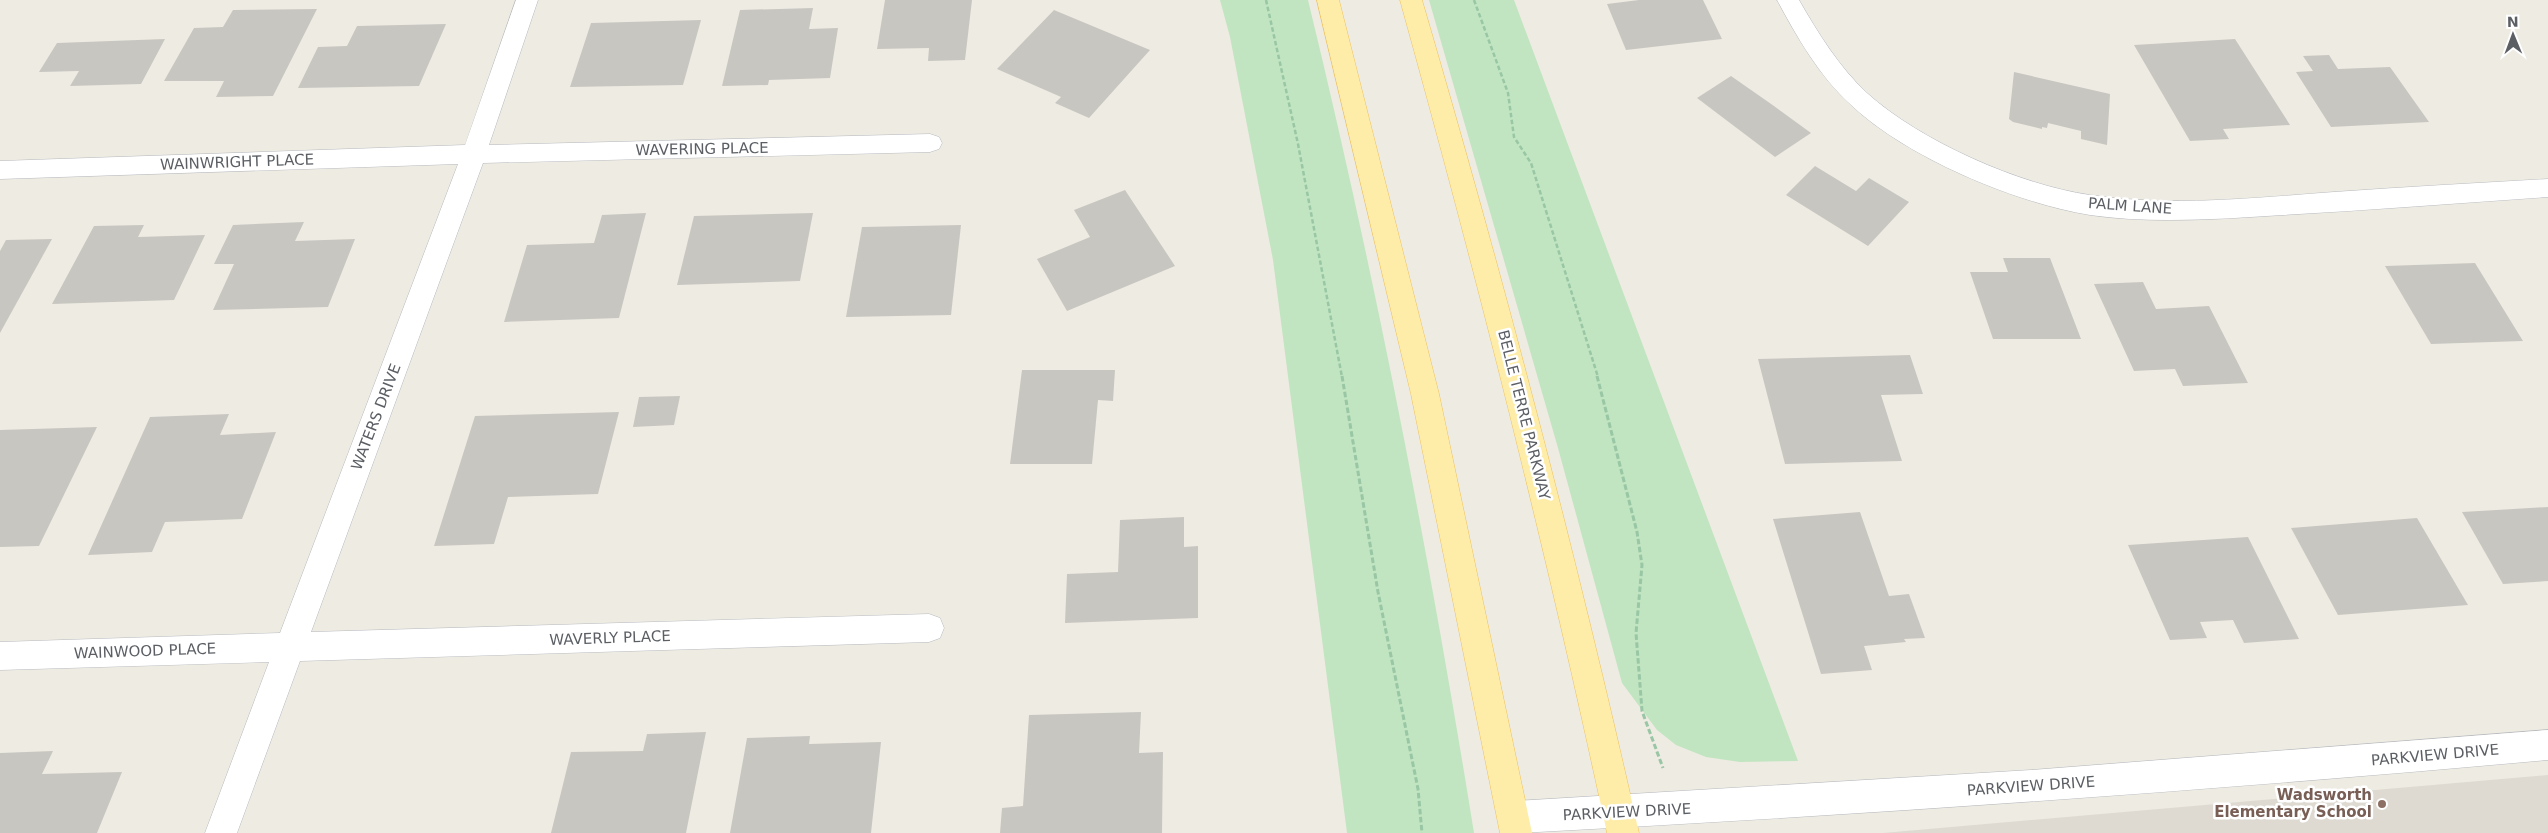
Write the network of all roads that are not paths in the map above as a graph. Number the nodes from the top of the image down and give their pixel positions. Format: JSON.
{"nodes":[{"id":1,"x":527,"y":0,"type":"edge"},
{"id":2,"x":1328,"y":0,"type":"edge"},
{"id":3,"x":1410,"y":0,"type":"edge"},
{"id":4,"x":1788,"y":0,"type":"edge"},
{"id":5,"x":930,"y":143,"type":"dead end"},
{"id":6,"x":474,"y":154,"type":"junction"},
{"id":7,"x":0,"y":170,"type":"edge"},
{"id":8,"x":2548,"y":188,"type":"edge"},
{"id":9,"x":929,"y":628,"type":"dead end"},
{"id":10,"x":290,"y":647,"type":"junction"},
{"id":11,"x":0,"y":656,"type":"edge"},
{"id":12,"x":2548,"y":745,"type":"edge"},
{"id":13,"x":1620,"y":823,"type":"edge"},
{"id":14,"x":1515,"y":825,"type":"edge"},
{"id":15,"x":221,"y":833,"type":"edge"}],
"edges":[{"from":1,"to":6,"type":"street","name":"WATERS DRIVE"},
{"from":2,"to":14,"type":"main road"},
{"from":3,"to":13,"type":"main road","name":"BELLE TERRE PARKWAY"},
{"from":4,"to":8,"type":"street","name":"PALM LANE"},
{"from":5,"to":6,"type":"street","name":"WAVERING PLACE"},
{"from":6,"to":7,"type":"street","name":"WAINWRIGHT PLACE"},
{"from":6,"to":10,"type":"street","name":"WATERS DRIVE"},
{"from":9,"to":10,"type":"street","name":"WAVERLY PLACE"},
{"from":10,"to":11,"type":"street","name":"WAINWOOD PLACE"},
{"from":10,"to":15,"type":"street","name":"WATERS DRIVE"},
{"from":12,"to":13,"type":"street","name":"PARKVIEW DRIVE"},
{"from":13,"to":14,"type":"street","name":"PARKVIEW DRIVE"}]}
